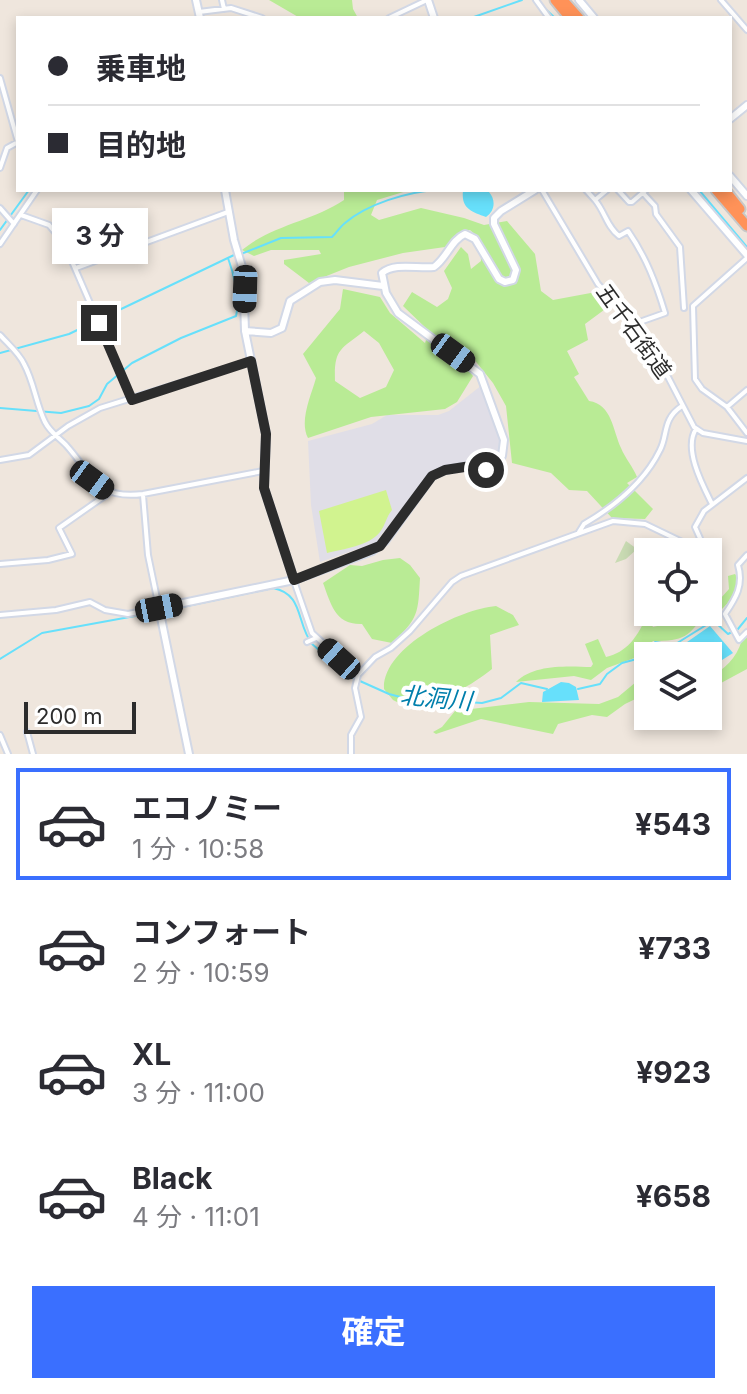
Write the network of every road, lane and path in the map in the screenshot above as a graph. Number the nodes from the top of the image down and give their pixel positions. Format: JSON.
{"nodes":[{"id":1,"x":196,"y":0,"type":"edge"},
{"id":2,"x":222,"y":0,"type":"edge"},
{"id":3,"x":427,"y":0,"type":"edge"},
{"id":4,"x":555,"y":0,"type":"edge"},
{"id":5,"x":563,"y":0,"type":"edge"},
{"id":6,"x":579,"y":0,"type":"edge"},
{"id":7,"x":721,"y":0,"type":"edge"},
{"id":8,"x":224,"y":9,"type":"junction"},
{"id":9,"x":199,"y":15,"type":"edge"},
{"id":10,"x":258,"y":16,"type":"edge"},
{"id":11,"x":393,"y":16,"type":"edge"},
{"id":12,"x":568,"y":16,"type":"edge"},
{"id":13,"x":577,"y":16,"type":"edge"},
{"id":14,"x":592,"y":16,"type":"edge"},
{"id":15,"x":747,"y":30,"type":"edge"},
{"id":16,"x":0,"y":78,"type":"edge"},
{"id":17,"x":16,"y":135,"type":"edge"},
{"id":18,"x":16,"y":143,"type":"edge"},
{"id":19,"x":0,"y":168,"type":"edge"},
{"id":20,"x":732,"y":178,"type":"edge"},
{"id":21,"x":36,"y":192,"type":"edge"},
{"id":22,"x":225,"y":192,"type":"edge"},
{"id":23,"x":532,"y":192,"type":"edge"},
{"id":24,"x":543,"y":192,"type":"edge"},
{"id":25,"x":588,"y":192,"type":"edge"},
{"id":26,"x":605,"y":192,"type":"edge"},
{"id":27,"x":620,"y":192,"type":"edge"},
{"id":28,"x":644,"y":192,"type":"edge"},
{"id":29,"x":646,"y":192,"type":"edge"},
{"id":30,"x":693,"y":192,"type":"edge"},
{"id":31,"x":718,"y":192,"type":"edge"},
{"id":32,"x":727,"y":192,"type":"edge"},
{"id":33,"x":747,"y":196,"type":"edge"},
{"id":34,"x":595,"y":200,"type":"junction"},
{"id":35,"x":0,"y":208,"type":"edge"},
{"id":36,"x":228,"y":212,"type":"junction"},
{"id":37,"x":21,"y":215,"type":"junction"},
{"id":38,"x":747,"y":217,"type":"edge"},
{"id":39,"x":14,"y":224,"type":"junction"},
{"id":40,"x":747,"y":226,"type":"edge"},
{"id":41,"x":0,"y":244,"type":"edge"},
{"id":42,"x":747,"y":257,"type":"edge"},
{"id":43,"x":76,"y":268,"type":"junction"},
{"id":44,"x":383,"y":286,"type":"junction"},
{"id":45,"x":684,"y":308,"type":"dead end"},
{"id":46,"x":634,"y":324,"type":"junction"},
{"id":47,"x":245,"y":331,"type":"junction"},
{"id":48,"x":0,"y":335,"type":"edge"},
{"id":49,"x":251,"y":361,"type":"junction"},
{"id":50,"x":747,"y":390,"type":"edge"},
{"id":51,"x":132,"y":400,"type":"junction"},
{"id":52,"x":682,"y":406,"type":"junction"},
{"id":53,"x":727,"y":407,"type":"junction"},
{"id":54,"x":696,"y":429,"type":"junction"},
{"id":55,"x":747,"y":433,"type":"edge"},
{"id":56,"x":56,"y":436,"type":"junction"},
{"id":57,"x":747,"y":441,"type":"edge"},
{"id":58,"x":0,"y":460,"type":"edge"},
{"id":59,"x":263,"y":471,"type":"junction"},
{"id":60,"x":747,"y":478,"type":"edge"},
{"id":61,"x":109,"y":493,"type":"junction"},
{"id":62,"x":143,"y":494,"type":"junction"},
{"id":63,"x":712,"y":504,"type":"junction"},
{"id":64,"x":579,"y":532,"type":"junction"},
{"id":65,"x":747,"y":555,"type":"edge"},
{"id":66,"x":0,"y":564,"type":"edge"},
{"id":67,"x":294,"y":580,"type":"junction"},
{"id":68,"x":159,"y":608,"type":"junction"},
{"id":69,"x":0,"y":615,"type":"edge"},
{"id":70,"x":747,"y":632,"type":"edge"},
{"id":71,"x":358,"y":675,"type":"junction"},
{"id":72,"x":27,"y":732,"type":"dead end"},
{"id":73,"x":0,"y":735,"type":"edge"},
{"id":74,"x":8,"y":754,"type":"edge"},
{"id":75,"x":33,"y":754,"type":"edge"},
{"id":76,"x":189,"y":754,"type":"edge"},
{"id":77,"x":351,"y":754,"type":"edge"}],
"edges":[{"from":1,"to":9,"type":"street"},
{"from":2,"to":8,"type":"street"},
{"from":3,"to":11,"type":"street"},
{"from":4,"to":12,"type":"highway"},
{"from":5,"to":13,"type":"highway"},
{"from":6,"to":14,"type":"street"},
{"from":7,"to":15,"type":"street"},
{"from":8,"to":9,"type":"street"},
{"from":8,"to":10,"type":"street"},
{"from":16,"to":17,"type":"street"},
{"from":18,"to":19,"type":"street"},
{"from":20,"to":33,"type":"street"},
{"from":21,"to":37,"type":"street"},
{"from":22,"to":36,"type":"street"},
{"from":23,"to":44,"type":"street"},
{"from":24,"to":46,"type":"street","name":"五千石街道"},
{"from":25,"to":34,"type":"street"},
{"from":26,"to":34,"type":"street"},
{"from":27,"to":28,"type":"street"},
{"from":29,"to":45,"type":"street"},
{"from":30,"to":42,"type":"street"},
{"from":31,"to":40,"type":"highway"},
{"from":32,"to":38,"type":"highway"},
{"from":34,"to":46,"type":"street"},
{"from":35,"to":39,"type":"street"},
{"from":36,"to":43,"type":"street"},
{"from":36,"to":47,"type":"street"},
{"from":37,"to":39,"type":"street"},
{"from":37,"to":43,"type":"street"},
{"from":39,"to":41,"type":"street"},
{"from":42,"to":53,"type":"street"},
{"from":43,"to":51,"type":"street"},
{"from":44,"to":47,"type":"street"},
{"from":44,"to":67,"type":"street"},
{"from":46,"to":52,"type":"street","name":"五千石街道"},
{"from":47,"to":49,"type":"street"},
{"from":48,"to":56,"type":"street"},
{"from":49,"to":51,"type":"street"},
{"from":49,"to":59,"type":"street"},
{"from":50,"to":53,"type":"street"},
{"from":51,"to":56,"type":"street"},
{"from":52,"to":54,"type":"street","name":"五千石街道"},
{"from":52,"to":64,"type":"street"},
{"from":53,"to":55,"type":"street"},
{"from":54,"to":57,"type":"street"},
{"from":54,"to":63,"type":"street"},
{"from":56,"to":58,"type":"street"},
{"from":56,"to":61,"type":"street"},
{"from":59,"to":62,"type":"street"},
{"from":59,"to":67,"type":"street"},
{"from":60,"to":63,"type":"street"},
{"from":61,"to":62,"type":"street"},
{"from":61,"to":66,"type":"street"},
{"from":62,"to":68,"type":"street"},
{"from":63,"to":64,"type":"street"},
{"from":64,"to":71,"type":"street"},
{"from":65,"to":70,"type":"street"},
{"from":67,"to":68,"type":"street"},
{"from":67,"to":71,"type":"street"},
{"from":68,"to":69,"type":"street"},
{"from":68,"to":76,"type":"street"},
{"from":71,"to":77,"type":"street"},
{"from":72,"to":75,"type":"street"},
{"from":73,"to":74,"type":"street"}]}
